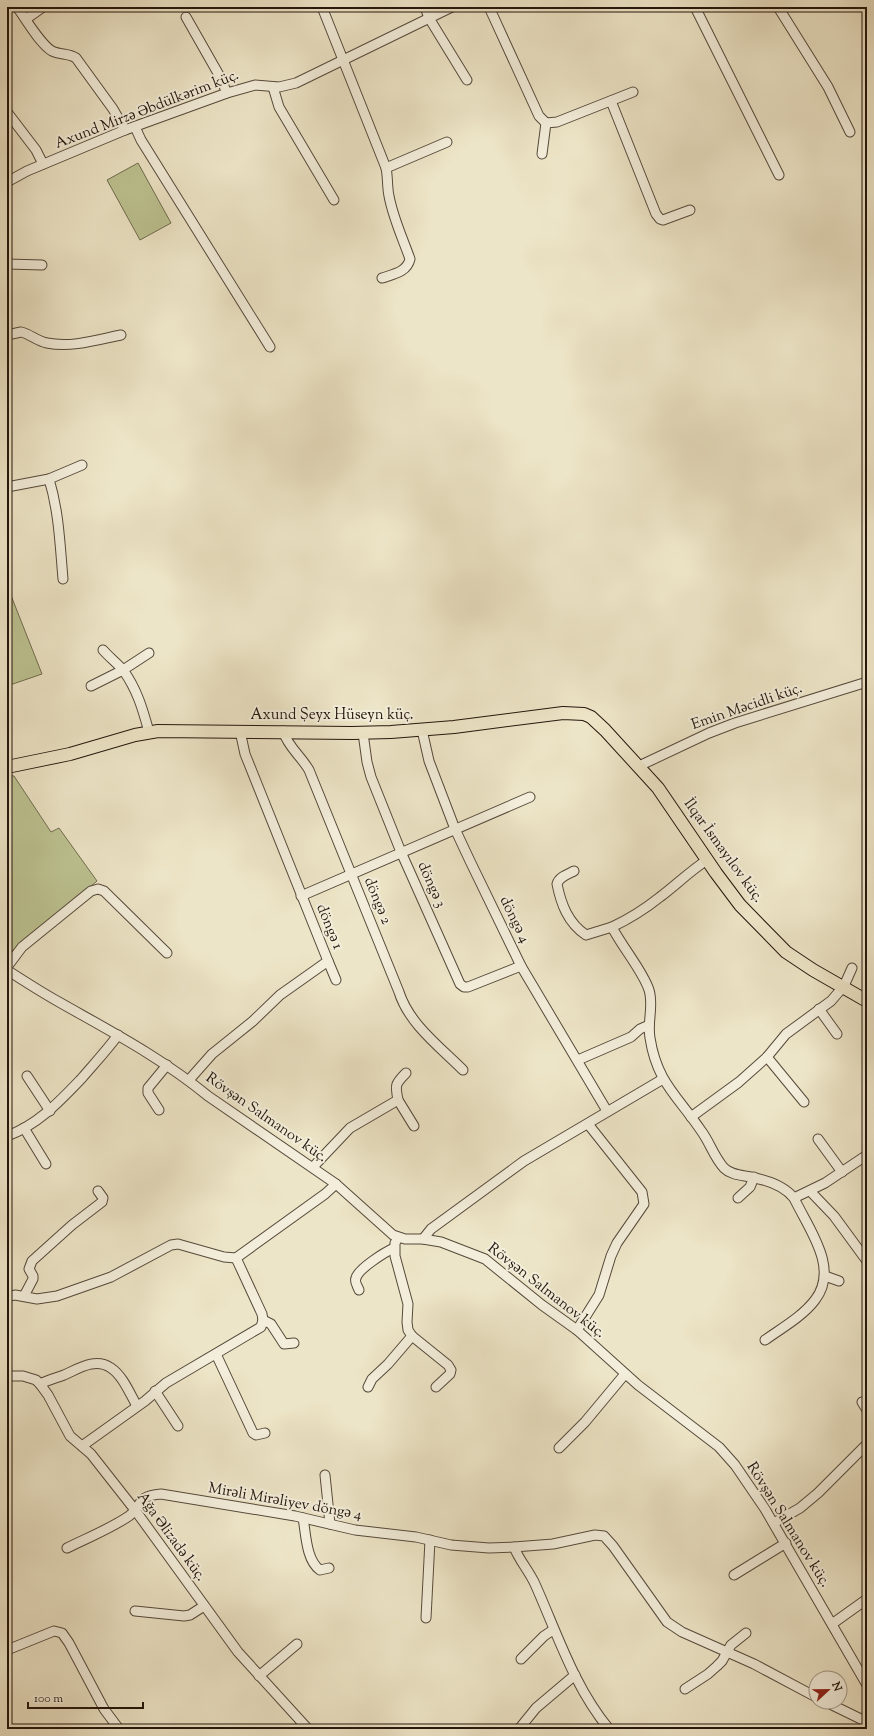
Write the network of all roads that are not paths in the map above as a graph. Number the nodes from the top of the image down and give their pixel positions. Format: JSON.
{"nodes":[{"id":1,"x":17,"y":7,"type":"edge"},
{"id":2,"x":43,"y":7,"type":"edge"},
{"id":3,"x":322,"y":7,"type":"edge"},
{"id":4,"x":425,"y":7,"type":"edge"},
{"id":5,"x":452,"y":7,"type":"edge"},
{"id":6,"x":489,"y":7,"type":"edge"},
{"id":7,"x":695,"y":7,"type":"edge"},
{"id":8,"x":778,"y":7,"type":"edge"},
{"id":9,"x":186,"y":17,"type":"dead end"},
{"id":10,"x":429,"y":18,"type":"junction"},
{"id":11,"x":26,"y":19,"type":"junction"},
{"id":12,"x":343,"y":59,"type":"junction"},
{"id":13,"x":467,"y":80,"type":"dead end"},
{"id":14,"x":273,"y":87,"type":"junction"},
{"id":15,"x":633,"y":92,"type":"dead end"},
{"id":16,"x":227,"y":93,"type":"junction"},
{"id":17,"x":611,"y":100,"type":"junction"},
{"id":18,"x":7,"y":112,"type":"edge"},
{"id":19,"x":546,"y":123,"type":"junction"},
{"id":20,"x":135,"y":127,"type":"junction"},
{"id":21,"x":125,"y":130,"type":"junction"},
{"id":22,"x":850,"y":132,"type":"dead end"},
{"id":23,"x":447,"y":142,"type":"dead end"},
{"id":24,"x":542,"y":154,"type":"dead end"},
{"id":25,"x":43,"y":164,"type":"junction"},
{"id":26,"x":386,"y":168,"type":"junction"},
{"id":27,"x":779,"y":175,"type":"dead end"},
{"id":28,"x":7,"y":182,"type":"edge"},
{"id":29,"x":334,"y":200,"type":"dead end"},
{"id":30,"x":690,"y":210,"type":"dead end"},
{"id":31,"x":7,"y":264,"type":"edge"},
{"id":32,"x":42,"y":265,"type":"dead end"},
{"id":33,"x":382,"y":278,"type":"dead end"},
{"id":34,"x":7,"y":335,"type":"edge"},
{"id":35,"x":121,"y":335,"type":"dead end"},
{"id":36,"x":270,"y":347,"type":"dead end"},
{"id":37,"x":82,"y":465,"type":"dead end"},
{"id":38,"x":49,"y":479,"type":"junction"},
{"id":39,"x":7,"y":487,"type":"edge"},
{"id":40,"x":62,"y":579,"type":"dead end"},
{"id":41,"x":103,"y":650,"type":"dead end"},
{"id":42,"x":149,"y":653,"type":"dead end"},
{"id":43,"x":123,"y":670,"type":"junction"},
{"id":44,"x":867,"y":682,"type":"edge"},
{"id":45,"x":90,"y":686,"type":"dead end"},
{"id":46,"x":422,"y":730,"type":"junction"},
{"id":47,"x":240,"y":731,"type":"junction"},
{"id":48,"x":283,"y":731,"type":"junction"},
{"id":49,"x":149,"y":732,"type":"junction"},
{"id":50,"x":363,"y":733,"type":"junction"},
{"id":51,"x":639,"y":766,"type":"junction"},
{"id":52,"x":7,"y":767,"type":"edge"},
{"id":53,"x":530,"y":797,"type":"dead end"},
{"id":54,"x":455,"y":829,"type":"junction"},
{"id":55,"x":401,"y":852,"type":"junction"},
{"id":56,"x":707,"y":860,"type":"junction"},
{"id":57,"x":574,"y":871,"type":"dead end"},
{"id":58,"x":351,"y":874,"type":"junction"},
{"id":59,"x":301,"y":896,"type":"junction"},
{"id":60,"x":612,"y":927,"type":"junction"},
{"id":61,"x":167,"y":953,"type":"dead end"},
{"id":62,"x":328,"y":961,"type":"junction"},
{"id":63,"x":521,"y":966,"type":"junction"},
{"id":64,"x":852,"y":968,"type":"dead end"},
{"id":65,"x":7,"y":969,"type":"edge"},
{"id":66,"x":336,"y":980,"type":"dead end"},
{"id":67,"x":844,"y":986,"type":"junction"},
{"id":68,"x":867,"y":1001,"type":"edge"},
{"id":69,"x":819,"y":1009,"type":"junction"},
{"id":70,"x":649,"y":1025,"type":"junction"},
{"id":71,"x":837,"y":1034,"type":"dead end"},
{"id":72,"x":118,"y":1035,"type":"junction"},
{"id":73,"x":767,"y":1057,"type":"junction"},
{"id":74,"x":578,"y":1060,"type":"junction"},
{"id":75,"x":167,"y":1065,"type":"junction"},
{"id":76,"x":463,"y":1070,"type":"dead end"},
{"id":77,"x":406,"y":1073,"type":"dead end"},
{"id":78,"x":27,"y":1076,"type":"dead end"},
{"id":79,"x":663,"y":1079,"type":"junction"},
{"id":80,"x":189,"y":1080,"type":"junction"},
{"id":81,"x":398,"y":1100,"type":"junction"},
{"id":82,"x":804,"y":1102,"type":"dead end"},
{"id":83,"x":159,"y":1110,"type":"dead end"},
{"id":84,"x":50,"y":1111,"type":"junction"},
{"id":85,"x":607,"y":1111,"type":"junction"},
{"id":86,"x":691,"y":1117,"type":"junction"},
{"id":87,"x":588,"y":1124,"type":"junction"},
{"id":88,"x":414,"y":1126,"type":"dead end"},
{"id":89,"x":24,"y":1128,"type":"junction"},
{"id":90,"x":7,"y":1136,"type":"edge"},
{"id":91,"x":818,"y":1139,"type":"dead end"},
{"id":92,"x":867,"y":1155,"type":"edge"},
{"id":93,"x":46,"y":1164,"type":"dead end"},
{"id":94,"x":313,"y":1167,"type":"junction"},
{"id":95,"x":842,"y":1172,"type":"junction"},
{"id":96,"x":754,"y":1177,"type":"junction"},
{"id":97,"x":336,"y":1184,"type":"junction"},
{"id":98,"x":98,"y":1191,"type":"dead end"},
{"id":99,"x":810,"y":1191,"type":"junction"},
{"id":100,"x":738,"y":1198,"type":"dead end"},
{"id":101,"x":794,"y":1198,"type":"junction"},
{"id":102,"x":398,"y":1238,"type":"junction"},
{"id":103,"x":424,"y":1239,"type":"junction"},
{"id":104,"x":394,"y":1248,"type":"junction"},
{"id":105,"x":236,"y":1258,"type":"junction"},
{"id":106,"x":867,"y":1261,"type":"edge"},
{"id":107,"x":825,"y":1276,"type":"junction"},
{"id":108,"x":839,"y":1281,"type":"dead end"},
{"id":109,"x":359,"y":1290,"type":"dead end"},
{"id":110,"x":24,"y":1296,"type":"junction"},
{"id":111,"x":7,"y":1297,"type":"edge"},
{"id":112,"x":264,"y":1320,"type":"junction"},
{"id":113,"x":576,"y":1330,"type":"junction"},
{"id":114,"x":412,"y":1336,"type":"junction"},
{"id":115,"x":765,"y":1340,"type":"dead end"},
{"id":116,"x":294,"y":1343,"type":"dead end"},
{"id":117,"x":216,"y":1354,"type":"junction"},
{"id":118,"x":625,"y":1374,"type":"junction"},
{"id":119,"x":7,"y":1376,"type":"edge"},
{"id":120,"x":40,"y":1384,"type":"junction"},
{"id":121,"x":368,"y":1387,"type":"dead end"},
{"id":122,"x":436,"y":1387,"type":"dead end"},
{"id":123,"x":155,"y":1392,"type":"junction"},
{"id":124,"x":137,"y":1406,"type":"junction"},
{"id":125,"x":178,"y":1426,"type":"dead end"},
{"id":126,"x":265,"y":1432,"type":"dead end"},
{"id":127,"x":867,"y":1444,"type":"edge"},
{"id":128,"x":82,"y":1446,"type":"junction"},
{"id":129,"x":559,"y":1448,"type":"dead end"},
{"id":130,"x":325,"y":1475,"type":"dead end"},
{"id":131,"x":135,"y":1510,"type":"junction"},
{"id":132,"x":303,"y":1518,"type":"junction"},
{"id":133,"x":774,"y":1523,"type":"junction"},
{"id":134,"x":330,"y":1524,"type":"junction"},
{"id":135,"x":430,"y":1540,"type":"junction"},
{"id":136,"x":786,"y":1543,"type":"junction"},
{"id":137,"x":514,"y":1547,"type":"junction"},
{"id":138,"x":67,"y":1548,"type":"dead end"},
{"id":139,"x":329,"y":1568,"type":"dead end"},
{"id":140,"x":734,"y":1575,"type":"dead end"},
{"id":141,"x":867,"y":1599,"type":"edge"},
{"id":142,"x":204,"y":1606,"type":"junction"},
{"id":143,"x":135,"y":1611,"type":"dead end"},
{"id":144,"x":426,"y":1618,"type":"dead end"},
{"id":145,"x":832,"y":1624,"type":"junction"},
{"id":146,"x":554,"y":1630,"type":"junction"},
{"id":147,"x":746,"y":1633,"type":"dead end"},
{"id":148,"x":297,"y":1644,"type":"dead end"},
{"id":149,"x":7,"y":1650,"type":"edge"},
{"id":150,"x":728,"y":1651,"type":"junction"},
{"id":151,"x":521,"y":1658,"type":"dead end"},
{"id":152,"x":575,"y":1675,"type":"junction"},
{"id":153,"x":259,"y":1676,"type":"junction"},
{"id":154,"x":867,"y":1686,"type":"edge"},
{"id":155,"x":685,"y":1689,"type":"dead end"},
{"id":156,"x":808,"y":1693,"type":"edge"},
{"id":157,"x":842,"y":1710,"type":"edge"},
{"id":158,"x":867,"y":1722,"type":"edge"},
{"id":159,"x":119,"y":1729,"type":"edge"},
{"id":160,"x":308,"y":1729,"type":"edge"},
{"id":161,"x":519,"y":1729,"type":"edge"},
{"id":162,"x":609,"y":1729,"type":"edge"}],
"edges":[{"from":1,"to":11,"type":"street"},
{"from":2,"to":11,"type":"street"},
{"from":3,"to":12,"type":"street"},
{"from":4,"to":10,"type":"street"},
{"from":5,"to":10,"type":"street","name":"Axund Mirzə Əbdülkərim küç."},
{"from":6,"to":19,"type":"street"},
{"from":7,"to":27,"type":"street"},
{"from":8,"to":22,"type":"street"},
{"from":9,"to":16,"type":"street"},
{"from":10,"to":12,"type":"street","name":"Axund Mirzə Əbdülkərim küç."},
{"from":10,"to":13,"type":"street"},
{"from":11,"to":21,"type":"street"},
{"from":12,"to":14,"type":"street","name":"Axund Mirzə Əbdülkərim küç."},
{"from":12,"to":26,"type":"street"},
{"from":14,"to":16,"type":"street","name":"Axund Mirzə Əbdülkərim küç."},
{"from":14,"to":29,"type":"street"},
{"from":15,"to":17,"type":"street"},
{"from":16,"to":20,"type":"street","name":"Axund Mirzə Əbdülkərim küç."},
{"from":17,"to":19,"type":"street"},
{"from":17,"to":30,"type":"street"},
{"from":18,"to":25,"type":"street"},
{"from":19,"to":24,"type":"street"},
{"from":20,"to":21,"type":"street","name":"Axund Mirzə Əbdülkərim küç."},
{"from":20,"to":36,"type":"street"},
{"from":21,"to":25,"type":"street","name":"Axund Mirzə Əbdülkərim küç."},
{"from":23,"to":26,"type":"street"},
{"from":25,"to":28,"type":"street","name":"Axund Mirzə Əbdülkərim küç."},
{"from":26,"to":33,"type":"street"},
{"from":31,"to":32,"type":"street"},
{"from":34,"to":35,"type":"street"},
{"from":37,"to":38,"type":"street"},
{"from":38,"to":39,"type":"street"},
{"from":38,"to":40,"type":"street"},
{"from":41,"to":43,"type":"street"},
{"from":42,"to":43,"type":"street"},
{"from":43,"to":45,"type":"street"},
{"from":43,"to":49,"type":"street"},
{"from":44,"to":51,"type":"street","name":"Emin Məcidli küç."},
{"from":46,"to":50,"type":"main road","name":"Axund Şeyx Hüseyn küç."},
{"from":46,"to":51,"type":"main road","name":"Axund Şeyx Hüseyn küç."},
{"from":46,"to":54,"type":"street","name":"döngə 4"},
{"from":47,"to":48,"type":"main road","name":"Axund Şeyx Hüseyn küç."},
{"from":47,"to":49,"type":"main road","name":"Axund Şeyx Hüseyn küç."},
{"from":47,"to":59,"type":"street","name":"döngə 1"},
{"from":48,"to":50,"type":"main road","name":"Axund Şeyx Hüseyn küç."},
{"from":48,"to":58,"type":"street","name":"döngə 2"},
{"from":49,"to":52,"type":"main road","name":"Axund Şeyx Hüseyn küç."},
{"from":50,"to":55,"type":"street","name":"döngə 3"},
{"from":51,"to":56,"type":"main road","name":"İlqar İsmayılov küç."},
{"from":53,"to":54,"type":"street"},
{"from":54,"to":55,"type":"street"},
{"from":54,"to":63,"type":"street","name":"döngə 4"},
{"from":55,"to":58,"type":"street"},
{"from":55,"to":63,"type":"street","name":"döngə 3"},
{"from":56,"to":60,"type":"street"},
{"from":56,"to":67,"type":"main road","name":"İlqar İsmayılov küç."},
{"from":57,"to":60,"type":"street"},
{"from":58,"to":59,"type":"street"},
{"from":58,"to":76,"type":"street","name":"döngə 2"},
{"from":59,"to":62,"type":"street","name":"döngə 1"},
{"from":60,"to":70,"type":"street"},
{"from":61,"to":65,"type":"street"},
{"from":62,"to":66,"type":"street"},
{"from":62,"to":80,"type":"street","name":"döngə 1"},
{"from":63,"to":74,"type":"street","name":"döngə 4"},
{"from":64,"to":67,"type":"street"},
{"from":65,"to":72,"type":"street","name":"Rövşən Salmanov küç."},
{"from":67,"to":68,"type":"main road","name":"İlqar İsmayılov küç."},
{"from":67,"to":69,"type":"street"},
{"from":69,"to":71,"type":"street"},
{"from":69,"to":73,"type":"street"},
{"from":70,"to":74,"type":"street"},
{"from":70,"to":79,"type":"street"},
{"from":72,"to":75,"type":"street","name":"Rövşən Salmanov küç."},
{"from":72,"to":84,"type":"street"},
{"from":73,"to":82,"type":"street"},
{"from":73,"to":86,"type":"street"},
{"from":74,"to":85,"type":"street","name":"döngə 4"},
{"from":75,"to":80,"type":"street","name":"Rövşən Salmanov küç."},
{"from":75,"to":83,"type":"street"},
{"from":77,"to":81,"type":"street"},
{"from":78,"to":84,"type":"street"},
{"from":79,"to":85,"type":"street"},
{"from":79,"to":86,"type":"street"},
{"from":80,"to":94,"type":"street","name":"Rövşən Salmanov küç."},
{"from":81,"to":88,"type":"street"},
{"from":81,"to":94,"type":"street"},
{"from":84,"to":89,"type":"street"},
{"from":85,"to":87,"type":"street"},
{"from":86,"to":96,"type":"street"},
{"from":87,"to":103,"type":"street"},
{"from":87,"to":113,"type":"street"},
{"from":89,"to":90,"type":"street"},
{"from":89,"to":93,"type":"street"},
{"from":91,"to":95,"type":"street"},
{"from":92,"to":95,"type":"street"},
{"from":94,"to":97,"type":"street","name":"Rövşən Salmanov küç."},
{"from":95,"to":99,"type":"street"},
{"from":96,"to":100,"type":"street"},
{"from":96,"to":101,"type":"street"},
{"from":97,"to":102,"type":"street","name":"Rövşən Salmanov küç."},
{"from":97,"to":105,"type":"street"},
{"from":98,"to":110,"type":"street"},
{"from":99,"to":101,"type":"street"},
{"from":99,"to":106,"type":"street"},
{"from":101,"to":107,"type":"street"},
{"from":102,"to":103,"type":"street","name":"Rövşən Salmanov küç."},
{"from":102,"to":104,"type":"street"},
{"from":103,"to":113,"type":"street","name":"Rövşən Salmanov küç."},
{"from":104,"to":109,"type":"street"},
{"from":104,"to":114,"type":"street"},
{"from":105,"to":110,"type":"street"},
{"from":105,"to":112,"type":"street"},
{"from":107,"to":108,"type":"street"},
{"from":107,"to":115,"type":"street"},
{"from":110,"to":111,"type":"street"},
{"from":112,"to":116,"type":"street"},
{"from":112,"to":117,"type":"street"},
{"from":113,"to":118,"type":"street","name":"Rövşən Salmanov küç."},
{"from":114,"to":121,"type":"street"},
{"from":114,"to":122,"type":"street"},
{"from":117,"to":123,"type":"street"},
{"from":117,"to":126,"type":"street"},
{"from":118,"to":129,"type":"street"},
{"from":118,"to":133,"type":"street","name":"Rövşən Salmanov küç."},
{"from":119,"to":120,"type":"street"},
{"from":120,"to":124,"type":"street"},
{"from":120,"to":128,"type":"street","name":"Ağa Əlizadə küç."},
{"from":123,"to":124,"type":"street"},
{"from":123,"to":125,"type":"street"},
{"from":124,"to":128,"type":"street"},
{"from":127,"to":133,"type":"street"},
{"from":128,"to":131,"type":"street","name":"Ağa Əlizadə küç."},
{"from":130,"to":134,"type":"street"},
{"from":131,"to":132,"type":"street","name":"Mirəli Mirəliyev döngə 4"},
{"from":131,"to":138,"type":"street","name":"Mirəli Mirəliyev döngə 4"},
{"from":131,"to":142,"type":"street","name":"Ağa Əlizadə küç."},
{"from":132,"to":134,"type":"street","name":"Mirəli Mirəliyev döngə 4"},
{"from":132,"to":139,"type":"street"},
{"from":133,"to":136,"type":"street","name":"Rövşən Salmanov küç."},
{"from":134,"to":135,"type":"street","name":"Mirəli Mirəliyev döngə 4"},
{"from":135,"to":137,"type":"street","name":"Mirəli Mirəliyev döngə 4"},
{"from":135,"to":144,"type":"street"},
{"from":136,"to":140,"type":"street"},
{"from":136,"to":145,"type":"street","name":"Rövşən Salmanov küç."},
{"from":137,"to":146,"type":"street"},
{"from":137,"to":150,"type":"street","name":"Mirəli Mirəliyev döngə 4"},
{"from":141,"to":145,"type":"street"},
{"from":142,"to":143,"type":"street"},
{"from":142,"to":153,"type":"street","name":"Ağa Əlizadə küç."},
{"from":145,"to":154,"type":"street","name":"Rövşən Salmanov küç."},
{"from":146,"to":151,"type":"street"},
{"from":146,"to":152,"type":"street"},
{"from":147,"to":150,"type":"street"},
{"from":148,"to":153,"type":"street"},
{"from":149,"to":159,"type":"street"},
{"from":150,"to":155,"type":"street"},
{"from":150,"to":156,"type":"street","name":"Mirəli Mirəliyev döngə 4"},
{"from":152,"to":161,"type":"street"},
{"from":152,"to":162,"type":"street"},
{"from":153,"to":160,"type":"street","name":"Ağa Əlizadə küç."},
{"from":157,"to":158,"type":"street"}]}
